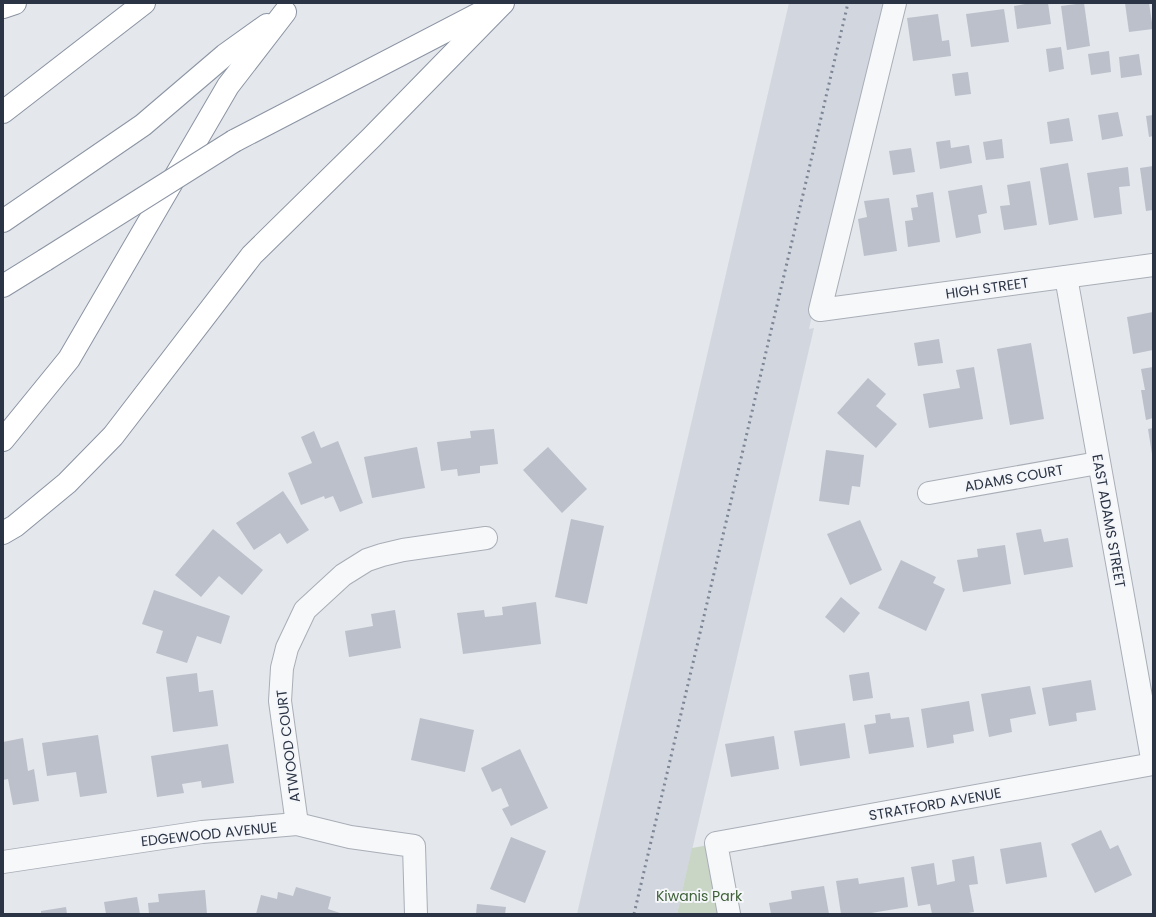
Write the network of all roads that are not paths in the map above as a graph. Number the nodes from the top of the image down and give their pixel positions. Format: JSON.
{"nodes":[{"id":1,"x":16,"y":3,"type":"edge"},
{"id":2,"x":144,"y":3,"type":"edge"},
{"id":3,"x":499,"y":3,"type":"edge"},
{"id":4,"x":503,"y":3,"type":"edge"},
{"id":5,"x":895,"y":3,"type":"edge"},
{"id":6,"x":3,"y":7,"type":"edge"},
{"id":7,"x":290,"y":8,"type":"edge"},
{"id":8,"x":3,"y":112,"type":"edge"},
{"id":9,"x":3,"y":221,"type":"edge"},
{"id":10,"x":1153,"y":265,"type":"edge"},
{"id":11,"x":1066,"y":277,"type":"junction"},
{"id":12,"x":3,"y":286,"type":"edge"},
{"id":13,"x":3,"y":440,"type":"edge"},
{"id":14,"x":1098,"y":463,"type":"junction"},
{"id":15,"x":930,"y":493,"type":"dead end"},
{"id":16,"x":3,"y":533,"type":"edge"},
{"id":17,"x":486,"y":538,"type":"dead end"},
{"id":18,"x":1153,"y":764,"type":"edge"},
{"id":19,"x":297,"y":824,"type":"junction"},
{"id":20,"x":3,"y":862,"type":"edge"},
{"id":21,"x":416,"y":914,"type":"edge"},
{"id":22,"x":729,"y":914,"type":"edge"}],
"edges":[{"from":1,"to":6,"type":"highway"},
{"from":2,"to":8,"type":"highway"},
{"from":3,"to":12,"type":"highway","bridge":true},
{"from":4,"to":16,"type":"highway"},
{"from":5,"to":11,"type":"street","name":"HIGH STREET"},
{"from":7,"to":9,"type":"highway"},
{"from":7,"to":13,"type":"highway"},
{"from":10,"to":11,"type":"street","name":"HIGH STREET"},
{"from":11,"to":14,"type":"street","name":"EAST ADAMS STREET"},
{"from":14,"to":15,"type":"street","name":"ADAMS COURT"},
{"from":14,"to":18,"type":"street","name":"EAST ADAMS STREET"},
{"from":17,"to":19,"type":"street","name":"ATWOOD COURT"},
{"from":18,"to":22,"type":"street","name":"STRATFORD AVENUE"},
{"from":19,"to":20,"type":"street","name":"EDGEWOOD AVENUE"},
{"from":19,"to":21,"type":"street","name":"EDGEWOOD AVENUE"}]}
